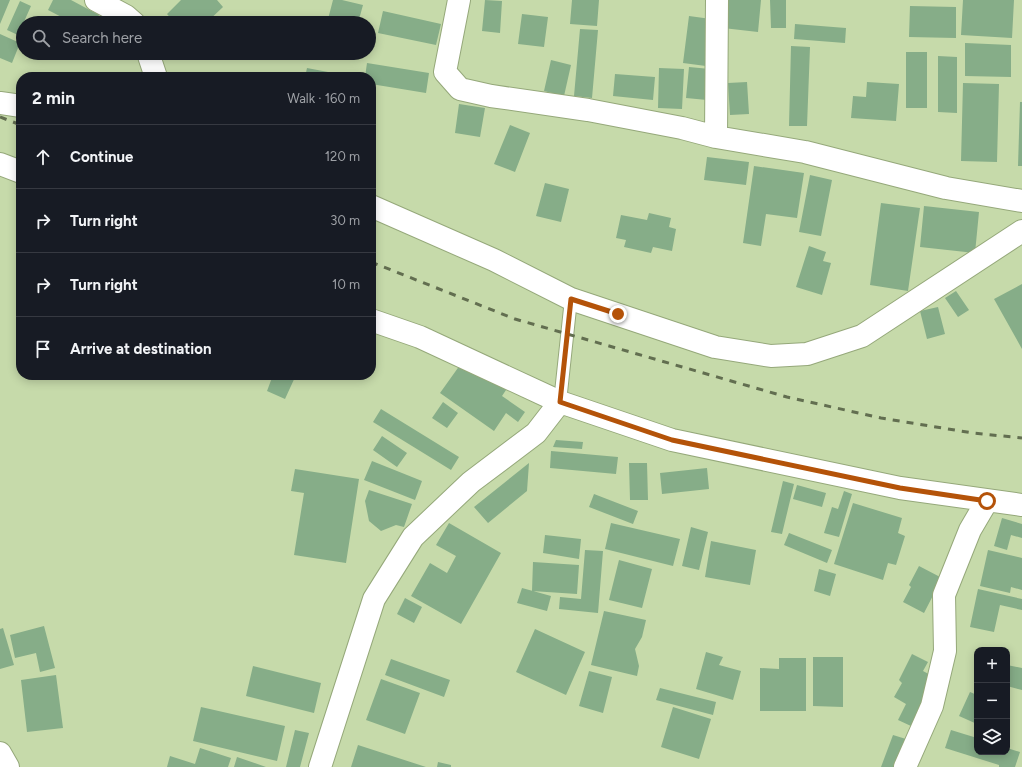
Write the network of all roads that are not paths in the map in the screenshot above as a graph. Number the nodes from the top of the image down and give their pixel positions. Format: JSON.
{"nodes":[{"id":1,"x":96,"y":0,"type":"edge"},
{"id":2,"x":459,"y":0,"type":"edge"},
{"id":3,"x":716,"y":0,"type":"edge"},
{"id":4,"x":126,"y":16,"type":"edge"},
{"id":5,"x":150,"y":60,"type":"edge"},
{"id":6,"x":154,"y":72,"type":"edge"},
{"id":7,"x":0,"y":103,"type":"edge"},
{"id":8,"x":16,"y":105,"type":"edge"},
{"id":9,"x":716,"y":137,"type":"junction"},
{"id":10,"x":0,"y":164,"type":"edge"},
{"id":11,"x":16,"y":170,"type":"edge"},
{"id":12,"x":1022,"y":201,"type":"edge"},
{"id":13,"x":376,"y":208,"type":"edge"},
{"id":14,"x":1022,"y":231,"type":"edge"},
{"id":15,"x":571,"y":299,"type":"junction"},
{"id":16,"x":376,"y":322,"type":"edge"},
{"id":17,"x":560,"y":402,"type":"junction"},
{"id":18,"x":987,"y":501,"type":"junction"},
{"id":19,"x":1022,"y":505,"type":"edge"},
{"id":20,"x":0,"y":753,"type":"edge"},
{"id":21,"x":8,"y":767,"type":"edge"},
{"id":22,"x":320,"y":767,"type":"edge"},
{"id":23,"x":905,"y":767,"type":"edge"}],
"edges":[{"from":1,"to":4,"type":"street"},
{"from":2,"to":9,"type":"street"},
{"from":3,"to":9,"type":"street"},
{"from":5,"to":6,"type":"street"},
{"from":7,"to":8,"type":"street"},
{"from":9,"to":12,"type":"street"},
{"from":10,"to":11,"type":"street"},
{"from":13,"to":15,"type":"street"},
{"from":14,"to":15,"type":"street"},
{"from":15,"to":17,"type":"lane"},
{"from":16,"to":17,"type":"street"},
{"from":17,"to":18,"type":"street"},
{"from":17,"to":22,"type":"street"},
{"from":18,"to":19,"type":"street"},
{"from":18,"to":23,"type":"street"},
{"from":20,"to":21,"type":"street"}]}
